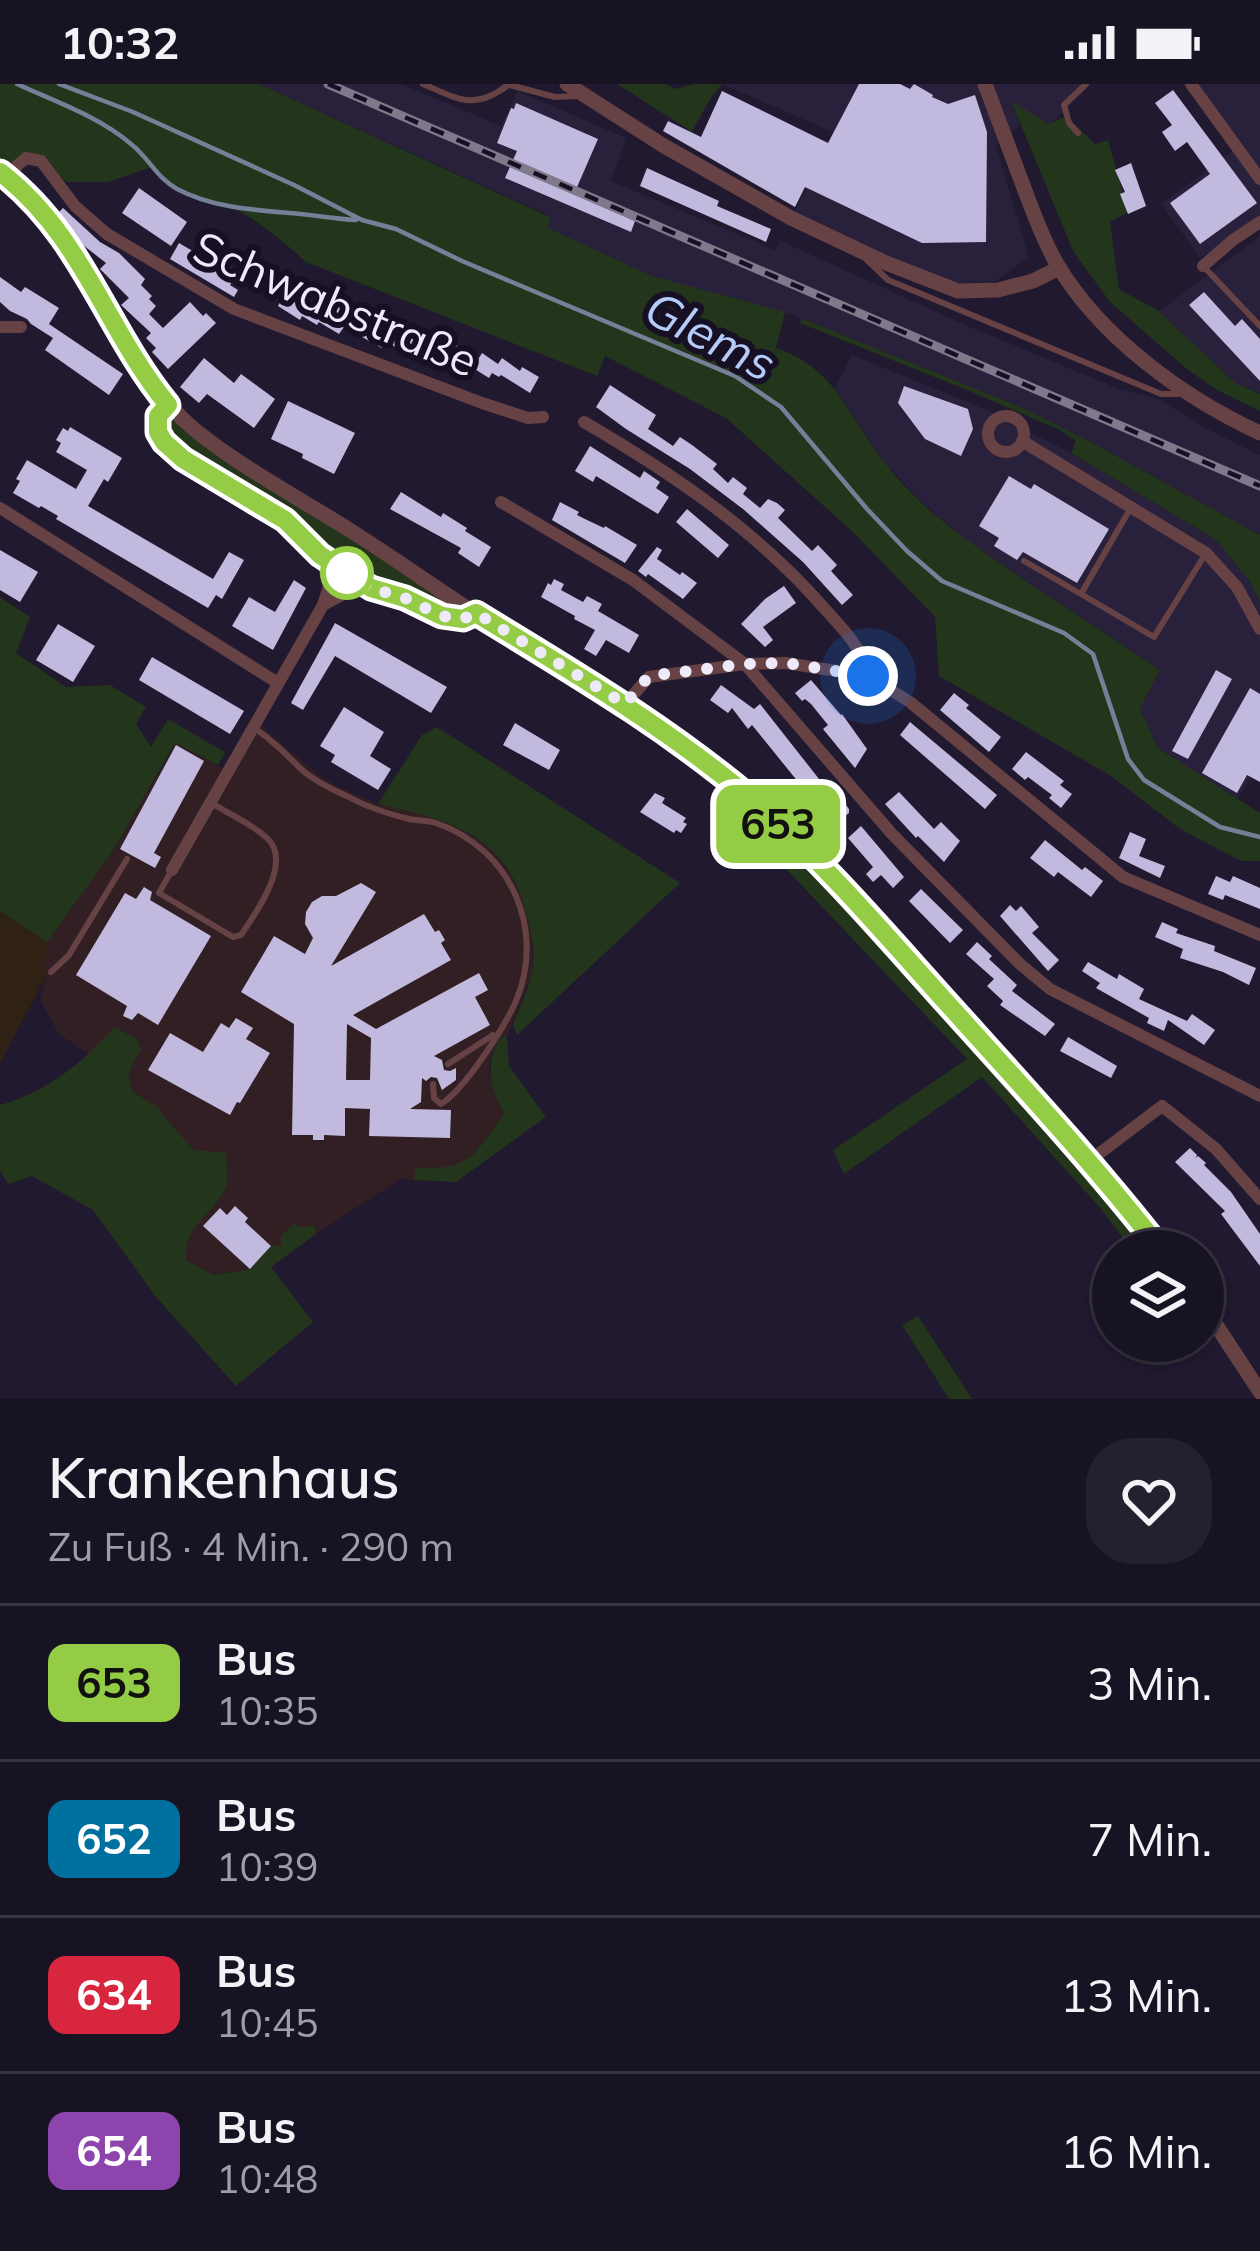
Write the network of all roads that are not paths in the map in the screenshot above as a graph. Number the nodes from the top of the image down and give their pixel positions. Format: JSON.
{"nodes":[{"id":1,"x":423,"y":84,"type":"edge"},
{"id":2,"x":567,"y":84,"type":"edge"},
{"id":3,"x":985,"y":84,"type":"edge"},
{"id":4,"x":1086,"y":84,"type":"edge"},
{"id":5,"x":1191,"y":84,"type":"edge"},
{"id":6,"x":507,"y":85,"type":"edge"},
{"id":7,"x":589,"y":96,"type":"junction"},
{"id":8,"x":1078,"y":133,"type":"dead end"},
{"id":9,"x":2,"y":174,"type":"edge"},
{"id":10,"x":1260,"y":179,"type":"edge"},
{"id":11,"x":1260,"y":222,"type":"edge"},
{"id":12,"x":854,"y":248,"type":"junction"},
{"id":13,"x":1203,"y":266,"type":"joint"},
{"id":14,"x":1059,"y":268,"type":"junction"},
{"id":15,"x":1260,"y":326,"type":"edge"},
{"id":16,"x":0,"y":327,"type":"edge"},
{"id":17,"x":21,"y":327,"type":"dead end"},
{"id":18,"x":1191,"y":394,"type":"junction"},
{"id":19,"x":168,"y":405,"type":"junction"},
{"id":20,"x":543,"y":417,"type":"dead end"},
{"id":21,"x":584,"y":422,"type":"dead end"},
{"id":22,"x":1260,"y":433,"type":"edge"},
{"id":23,"x":1022,"y":441,"type":"dead end"},
{"id":24,"x":502,"y":502,"type":"dead end"},
{"id":25,"x":1132,"y":506,"type":"junction"},
{"id":26,"x":0,"y":508,"type":"edge"},
{"id":27,"x":1206,"y":553,"type":"junction"},
{"id":28,"x":320,"y":555,"type":"junction"},
{"id":29,"x":1024,"y":561,"type":"dead end"},
{"id":30,"x":371,"y":588,"type":"junction"},
{"id":31,"x":1081,"y":594,"type":"junction"},
{"id":32,"x":323,"y":605,"type":"junction"},
{"id":33,"x":476,"y":613,"type":"junction"},
{"id":34,"x":1260,"y":629,"type":"edge"},
{"id":35,"x":745,"y":664,"type":"junction"},
{"id":36,"x":868,"y":676,"type":"junction"},
{"id":37,"x":278,"y":683,"type":"junction"},
{"id":38,"x":625,"y":704,"type":"junction"},
{"id":39,"x":254,"y":727,"type":"junction"},
{"id":40,"x":210,"y":802,"type":"junction"},
{"id":41,"x":127,"y":859,"type":"dead end"},
{"id":42,"x":172,"y":870,"type":"joint"},
{"id":43,"x":1260,"y":935,"type":"edge"},
{"id":44,"x":51,"y":972,"type":"dead end"},
{"id":45,"x":496,"y":1034,"type":"junction"},
{"id":46,"x":448,"y":1064,"type":"dead end"},
{"id":47,"x":433,"y":1084,"type":"dead end"},
{"id":48,"x":1260,"y":1096,"type":"edge"},
{"id":49,"x":1100,"y":1153,"type":"dead end"},
{"id":50,"x":1260,"y":1198,"type":"edge"},
{"id":51,"x":1145,"y":1230,"type":"edge"},
{"id":52,"x":1224,"y":1337,"type":"edge"},
{"id":53,"x":1260,"y":1392,"type":"edge"}],
"edges":[{"from":1,"to":6,"type":"lane"},
{"from":2,"to":7,"type":"street"},
{"from":3,"to":14,"type":"street"},
{"from":4,"to":8,"type":"lane"},
{"from":5,"to":10,"type":"street"},
{"from":6,"to":7,"type":"lane"},
{"from":7,"to":12,"type":"street"},
{"from":9,"to":19,"type":"street"},
{"from":9,"to":20,"type":"street","name":"Schwabstraße"},
{"from":11,"to":13,"type":"street"},
{"from":12,"to":14,"type":"street"},
{"from":12,"to":18,"type":"lane"},
{"from":13,"to":15,"type":"lane"},
{"from":14,"to":18,"type":"street"},
{"from":16,"to":17,"type":"street"},
{"from":18,"to":22,"type":"street"},
{"from":19,"to":28,"type":"street"},
{"from":19,"to":33,"type":"street"},
{"from":21,"to":36,"type":"street"},
{"from":23,"to":25,"type":"street"},
{"from":24,"to":35,"type":"street"},
{"from":25,"to":27,"type":"street"},
{"from":25,"to":31,"type":"lane"},
{"from":26,"to":37,"type":"street"},
{"from":27,"to":31,"type":"lane"},
{"from":27,"to":34,"type":"street"},
{"from":28,"to":30,"type":"street"},
{"from":28,"to":32,"type":"street"},
{"from":29,"to":31,"type":"lane"},
{"from":30,"to":32,"type":"street"},
{"from":30,"to":33,"type":"street"},
{"from":32,"to":37,"type":"street"},
{"from":33,"to":38,"type":"street"},
{"from":35,"to":36,"type":"street"},
{"from":35,"to":38,"type":"street"},
{"from":35,"to":48,"type":"street"},
{"from":36,"to":43,"type":"street"},
{"from":37,"to":39,"type":"street"},
{"from":38,"to":51,"type":"street"},
{"from":39,"to":40,"type":"street"},
{"from":39,"to":45,"type":"lane"},
{"from":40,"to":42,"type":"street"},
{"from":40,"to":42,"type":"lane"},
{"from":41,"to":44,"type":"lane"},
{"from":45,"to":46,"type":"lane"},
{"from":45,"to":47,"type":"lane"},
{"from":49,"to":50,"type":"street"},
{"from":52,"to":53,"type":"street"}]}
